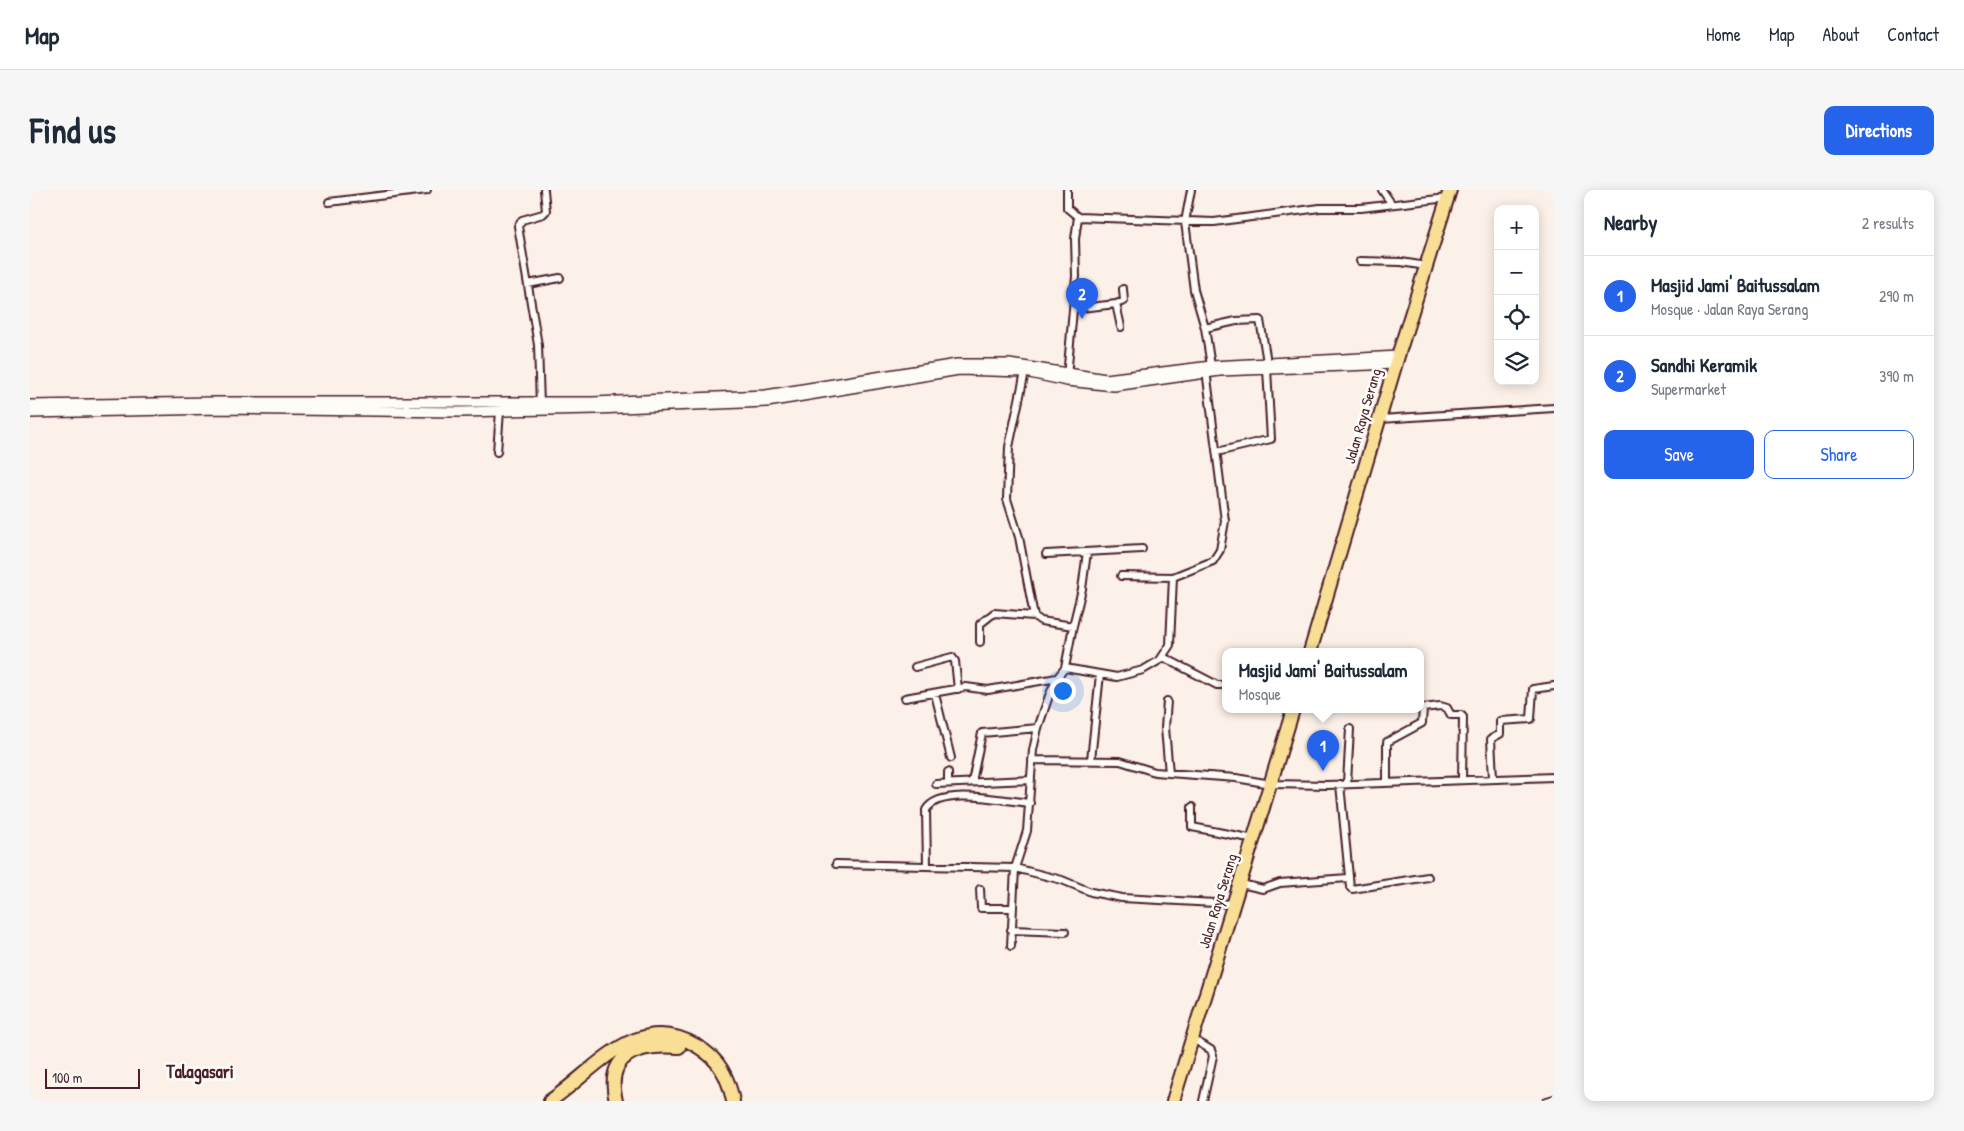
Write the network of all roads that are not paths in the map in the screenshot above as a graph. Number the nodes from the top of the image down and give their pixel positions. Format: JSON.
{"nodes":[{"id":1,"x":426,"y":190,"type":"edge"},
{"id":2,"x":544,"y":190,"type":"edge"},
{"id":3,"x":1067,"y":190,"type":"edge"},
{"id":4,"x":1191,"y":190,"type":"edge"},
{"id":5,"x":1382,"y":190,"type":"edge"},
{"id":6,"x":389,"y":193,"type":"edge"},
{"id":7,"x":1448,"y":194,"type":"edge"},
{"id":8,"x":329,"y":202,"type":"dead end"},
{"id":9,"x":1391,"y":203,"type":"junction"},
{"id":10,"x":1078,"y":217,"type":"junction"},
{"id":11,"x":1185,"y":222,"type":"junction"},
{"id":12,"x":1360,"y":261,"type":"dead end"},
{"id":13,"x":1426,"y":266,"type":"junction"},
{"id":14,"x":560,"y":278,"type":"dead end"},
{"id":15,"x":528,"y":284,"type":"junction"},
{"id":16,"x":1122,"y":289,"type":"dead end"},
{"id":17,"x":1116,"y":304,"type":"junction"},
{"id":18,"x":1073,"y":309,"type":"junction"},
{"id":19,"x":1121,"y":327,"type":"dead end"},
{"id":20,"x":1205,"y":328,"type":"junction"},
{"id":21,"x":1396,"y":360,"type":"junction"},
{"id":22,"x":1267,"y":365,"type":"junction"},
{"id":23,"x":1208,"y":368,"type":"junction"},
{"id":24,"x":1025,"y":372,"type":"junction"},
{"id":25,"x":1067,"y":378,"type":"junction"},
{"id":26,"x":30,"y":405,"type":"edge"},
{"id":27,"x":540,"y":406,"type":"junction"},
{"id":28,"x":1554,"y":408,"type":"edge"},
{"id":29,"x":500,"y":411,"type":"junction"},
{"id":30,"x":30,"y":413,"type":"edge"},
{"id":31,"x":1380,"y":419,"type":"junction"},
{"id":32,"x":497,"y":452,"type":"dead end"},
{"id":33,"x":1217,"y":452,"type":"junction"},
{"id":34,"x":1142,"y":549,"type":"dead end"},
{"id":35,"x":1087,"y":552,"type":"junction"},
{"id":36,"x":1046,"y":554,"type":"dead end"},
{"id":37,"x":1121,"y":576,"type":"dead end"},
{"id":38,"x":1173,"y":577,"type":"junction"},
{"id":39,"x":1034,"y":616,"type":"junction"},
{"id":40,"x":1073,"y":626,"type":"junction"},
{"id":41,"x":980,"y":642,"type":"dead end"},
{"id":42,"x":1311,"y":648,"type":"edge"},
{"id":43,"x":1163,"y":657,"type":"junction"},
{"id":44,"x":915,"y":667,"type":"dead end"},
{"id":45,"x":1065,"y":668,"type":"junction"},
{"id":46,"x":1100,"y":674,"type":"junction"},
{"id":47,"x":1057,"y":678,"type":"junction"},
{"id":48,"x":1222,"y":686,"type":"edge"},
{"id":49,"x":1554,"y":686,"type":"edge"},
{"id":50,"x":958,"y":689,"type":"junction"},
{"id":51,"x":936,"y":694,"type":"junction"},
{"id":52,"x":904,"y":698,"type":"dead end"},
{"id":53,"x":1167,"y":701,"type":"dead end"},
{"id":54,"x":1424,"y":708,"type":"edge"},
{"id":55,"x":1292,"y":713,"type":"edge"},
{"id":56,"x":1423,"y":713,"type":"edge"},
{"id":57,"x":1038,"y":728,"type":"junction"},
{"id":58,"x":1350,"y":729,"type":"dead end"},
{"id":59,"x":951,"y":758,"type":"dead end"},
{"id":60,"x":1032,"y":760,"type":"junction"},
{"id":61,"x":1091,"y":760,"type":"junction"},
{"id":62,"x":948,"y":772,"type":"dead end"},
{"id":63,"x":1169,"y":773,"type":"junction"},
{"id":64,"x":1554,"y":777,"type":"edge"},
{"id":65,"x":1493,"y":778,"type":"junction"},
{"id":66,"x":1032,"y":780,"type":"junction"},
{"id":67,"x":1462,"y":780,"type":"junction"},
{"id":68,"x":948,"y":782,"type":"junction"},
{"id":69,"x":972,"y":782,"type":"junction"},
{"id":70,"x":1387,"y":783,"type":"junction"},
{"id":71,"x":936,"y":784,"type":"dead end"},
{"id":72,"x":1271,"y":784,"type":"junction"},
{"id":73,"x":1343,"y":784,"type":"junction"},
{"id":74,"x":1030,"y":803,"type":"junction"},
{"id":75,"x":1192,"y":807,"type":"dead end"},
{"id":76,"x":1254,"y":839,"type":"junction"},
{"id":77,"x":836,"y":864,"type":"dead end"},
{"id":78,"x":927,"y":866,"type":"junction"},
{"id":79,"x":1015,"y":868,"type":"junction"},
{"id":80,"x":1428,"y":877,"type":"dead end"},
{"id":81,"x":1348,"y":878,"type":"junction"},
{"id":82,"x":1241,"y":884,"type":"junction"},
{"id":83,"x":980,"y":889,"type":"dead end"},
{"id":84,"x":1235,"y":904,"type":"junction"},
{"id":85,"x":1012,"y":908,"type":"junction"},
{"id":86,"x":1011,"y":930,"type":"junction"},
{"id":87,"x":1065,"y":932,"type":"dead end"},
{"id":88,"x":1011,"y":946,"type":"dead end"},
{"id":89,"x":1193,"y":1038,"type":"junction"},
{"id":90,"x":1554,"y":1099,"type":"edge"},
{"id":91,"x":550,"y":1101,"type":"edge"},
{"id":92,"x":616,"y":1101,"type":"edge"},
{"id":93,"x":726,"y":1101,"type":"edge"},
{"id":94,"x":734,"y":1101,"type":"edge"},
{"id":95,"x":1173,"y":1101,"type":"edge"},
{"id":96,"x":1203,"y":1101,"type":"edge"},
{"id":97,"x":1547,"y":1101,"type":"edge"}],
"edges":[{"from":1,"to":6,"type":"street"},
{"from":2,"to":15,"type":"street"},
{"from":3,"to":10,"type":"street"},
{"from":4,"to":11,"type":"street"},
{"from":5,"to":9,"type":"street"},
{"from":6,"to":8,"type":"street"},
{"from":7,"to":9,"type":"street"},
{"from":7,"to":13,"type":"highway","name":"Jalan Raya Serang"},
{"from":9,"to":11,"type":"street"},
{"from":10,"to":11,"type":"street"},
{"from":10,"to":18,"type":"street"},
{"from":11,"to":20,"type":"street"},
{"from":12,"to":13,"type":"street"},
{"from":13,"to":21,"type":"highway","name":"Jalan Raya Serang"},
{"from":14,"to":15,"type":"street"},
{"from":15,"to":27,"type":"street"},
{"from":16,"to":17,"type":"street"},
{"from":17,"to":18,"type":"street"},
{"from":17,"to":19,"type":"street"},
{"from":18,"to":25,"type":"street"},
{"from":20,"to":22,"type":"street"},
{"from":20,"to":23,"type":"street"},
{"from":21,"to":22,"type":"street"},
{"from":21,"to":31,"type":"highway","name":"Jalan Raya Serang"},
{"from":22,"to":23,"type":"street"},
{"from":22,"to":33,"type":"street"},
{"from":23,"to":25,"type":"street"},
{"from":23,"to":33,"type":"street"},
{"from":24,"to":25,"type":"street"},
{"from":24,"to":27,"type":"street"},
{"from":24,"to":39,"type":"street"},
{"from":25,"to":27,"type":"street"},
{"from":26,"to":27,"type":"street"},
{"from":27,"to":29,"type":"street"},
{"from":28,"to":31,"type":"street"},
{"from":29,"to":30,"type":"street"},
{"from":29,"to":32,"type":"street"},
{"from":31,"to":42,"type":"highway","name":"Jalan Raya Serang"},
{"from":33,"to":38,"type":"street"},
{"from":34,"to":35,"type":"street"},
{"from":35,"to":36,"type":"street"},
{"from":35,"to":40,"type":"street"},
{"from":37,"to":38,"type":"street"},
{"from":38,"to":43,"type":"street"},
{"from":39,"to":40,"type":"street"},
{"from":39,"to":41,"type":"street"},
{"from":40,"to":45,"type":"street"},
{"from":43,"to":46,"type":"street"},
{"from":43,"to":48,"type":"street"},
{"from":44,"to":50,"type":"street"},
{"from":45,"to":46,"type":"street"},
{"from":45,"to":47,"type":"street"},
{"from":46,"to":61,"type":"street"},
{"from":47,"to":50,"type":"street"},
{"from":47,"to":57,"type":"street"},
{"from":49,"to":65,"type":"street"},
{"from":50,"to":51,"type":"street"},
{"from":51,"to":52,"type":"street"},
{"from":51,"to":59,"type":"street"},
{"from":53,"to":63,"type":"street"},
{"from":54,"to":67,"type":"street"},
{"from":55,"to":72,"type":"highway","name":"Jalan Raya Serang"},
{"from":56,"to":70,"type":"street"},
{"from":57,"to":60,"type":"street"},
{"from":57,"to":69,"type":"street"},
{"from":58,"to":73,"type":"street"},
{"from":60,"to":61,"type":"street"},
{"from":60,"to":66,"type":"street"},
{"from":61,"to":63,"type":"street"},
{"from":62,"to":68,"type":"street"},
{"from":63,"to":72,"type":"street"},
{"from":64,"to":65,"type":"street"},
{"from":65,"to":67,"type":"street"},
{"from":66,"to":69,"type":"street"},
{"from":66,"to":74,"type":"street"},
{"from":67,"to":70,"type":"street"},
{"from":68,"to":69,"type":"street"},
{"from":68,"to":71,"type":"street"},
{"from":70,"to":73,"type":"street"},
{"from":72,"to":73,"type":"street"},
{"from":72,"to":76,"type":"highway","name":"Jalan Raya Serang"},
{"from":73,"to":81,"type":"street"},
{"from":74,"to":78,"type":"street"},
{"from":74,"to":79,"type":"street"},
{"from":75,"to":76,"type":"street"},
{"from":76,"to":82,"type":"highway","name":"Jalan Raya Serang"},
{"from":77,"to":78,"type":"street"},
{"from":78,"to":79,"type":"street"},
{"from":79,"to":84,"type":"street"},
{"from":79,"to":85,"type":"street"},
{"from":80,"to":81,"type":"street"},
{"from":81,"to":82,"type":"street"},
{"from":82,"to":84,"type":"highway","name":"Jalan Raya Serang"},
{"from":83,"to":85,"type":"street"},
{"from":84,"to":89,"type":"highway","name":"Jalan Raya Serang"},
{"from":85,"to":86,"type":"street"},
{"from":86,"to":87,"type":"street"},
{"from":86,"to":88,"type":"street"},
{"from":89,"to":95,"type":"highway","name":"Jalan Raya Serang"},
{"from":89,"to":96,"type":"street"},
{"from":90,"to":97,"type":"street"},
{"from":91,"to":94,"type":"highway"},
{"from":92,"to":93,"type":"highway"}]}
